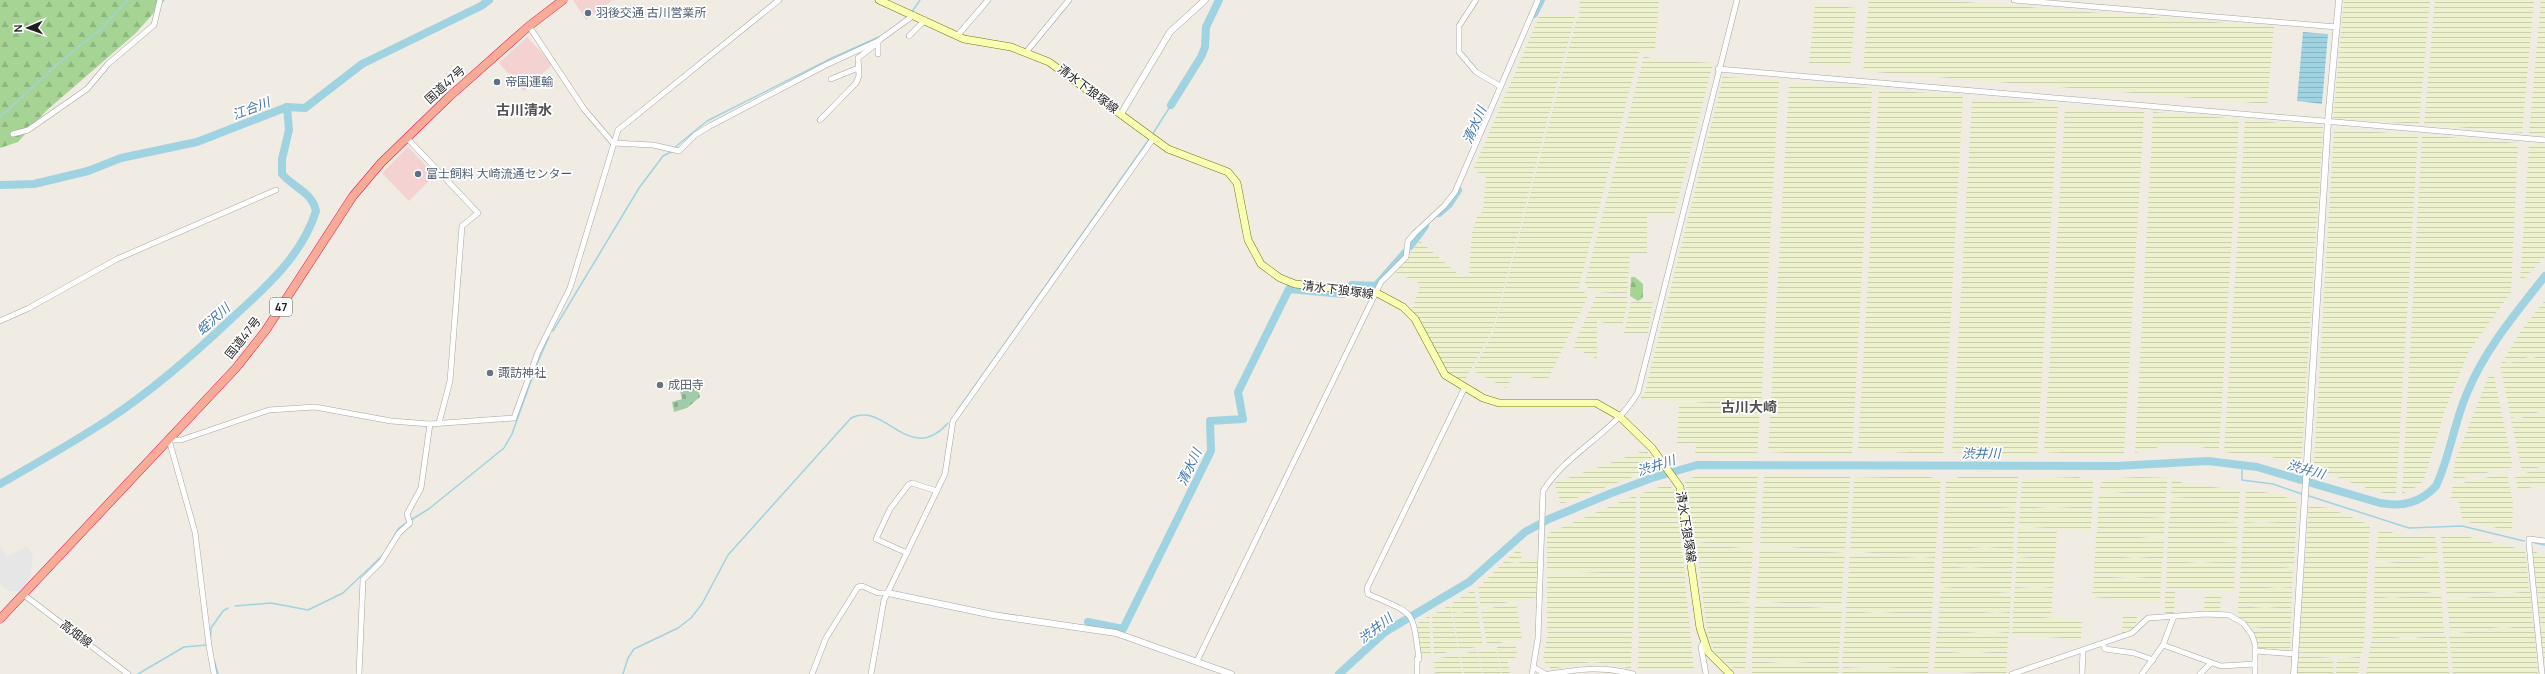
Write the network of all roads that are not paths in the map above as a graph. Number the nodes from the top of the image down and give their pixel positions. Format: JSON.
{"nodes":[{"id":1,"x":160,"y":0,"type":"edge"},
{"id":2,"x":563,"y":0,"type":"edge"},
{"id":3,"x":779,"y":0,"type":"edge"},
{"id":4,"x":879,"y":0,"type":"edge"},
{"id":5,"x":988,"y":0,"type":"edge"},
{"id":6,"x":1070,"y":0,"type":"edge"},
{"id":7,"x":1205,"y":0,"type":"edge"},
{"id":8,"x":1476,"y":0,"type":"edge"},
{"id":9,"x":1538,"y":0,"type":"edge"},
{"id":10,"x":1736,"y":0,"type":"edge"},
{"id":11,"x":2014,"y":0,"type":"edge"},
{"id":12,"x":2339,"y":0,"type":"edge"},
{"id":13,"x":2070,"y":2,"type":"edge"},
{"id":14,"x":912,"y":14,"type":"junction"},
{"id":15,"x":925,"y":20,"type":"junction"},
{"id":16,"x":529,"y":26,"type":"junction"},
{"id":17,"x":2337,"y":27,"type":"junction"},
{"id":18,"x":909,"y":36,"type":"dead end"},
{"id":19,"x":957,"y":36,"type":"junction"},
{"id":20,"x":878,"y":41,"type":"junction"},
{"id":21,"x":1027,"y":51,"type":"junction"},
{"id":22,"x":878,"y":54,"type":"dead end"},
{"id":23,"x":858,"y":68,"type":"junction"},
{"id":24,"x":1718,"y":69,"type":"junction"},
{"id":25,"x":831,"y":79,"type":"dead end"},
{"id":26,"x":1500,"y":86,"type":"junction"},
{"id":27,"x":1121,"y":114,"type":"junction"},
{"id":28,"x":820,"y":120,"type":"dead end"},
{"id":29,"x":2328,"y":122,"type":"junction"},
{"id":30,"x":13,"y":134,"type":"dead end"},
{"id":31,"x":406,"y":137,"type":"junction"},
{"id":32,"x":1152,"y":138,"type":"junction"},
{"id":33,"x":2545,"y":140,"type":"edge"},
{"id":34,"x":614,"y":143,"type":"junction"},
{"id":35,"x":276,"y":190,"type":"dead end"},
{"id":36,"x":1377,"y":293,"type":"junction"},
{"id":37,"x":0,"y":321,"type":"edge"},
{"id":38,"x":1465,"y":387,"type":"junction"},
{"id":39,"x":1619,"y":416,"type":"junction"},
{"id":40,"x":439,"y":423,"type":"junction"},
{"id":41,"x":430,"y":424,"type":"junction"},
{"id":42,"x":169,"y":440,"type":"junction"},
{"id":43,"x":937,"y":491,"type":"junction"},
{"id":44,"x":2545,"y":541,"type":"edge"},
{"id":45,"x":907,"y":553,"type":"junction"},
{"id":46,"x":888,"y":593,"type":"junction"},
{"id":47,"x":24,"y":595,"type":"junction"},
{"id":48,"x":2174,"y":616,"type":"junction"},
{"id":49,"x":0,"y":619,"type":"edge"},
{"id":50,"x":1704,"y":641,"type":"junction"},
{"id":51,"x":2103,"y":644,"type":"junction"},
{"id":52,"x":2163,"y":645,"type":"junction"},
{"id":53,"x":2256,"y":651,"type":"junction"},
{"id":54,"x":2083,"y":652,"type":"junction"},
{"id":55,"x":2295,"y":654,"type":"junction"},
{"id":56,"x":2153,"y":660,"type":"junction"},
{"id":57,"x":1198,"y":661,"type":"junction"},
{"id":58,"x":2211,"y":663,"type":"junction"},
{"id":59,"x":2255,"y":664,"type":"junction"},
{"id":60,"x":1535,"y":668,"type":"junction"},
{"id":61,"x":128,"y":674,"type":"edge"},
{"id":62,"x":214,"y":674,"type":"edge"},
{"id":63,"x":359,"y":674,"type":"edge"},
{"id":64,"x":812,"y":674,"type":"edge"},
{"id":65,"x":871,"y":674,"type":"edge"},
{"id":66,"x":1231,"y":674,"type":"edge"},
{"id":67,"x":1417,"y":674,"type":"edge"},
{"id":68,"x":1532,"y":674,"type":"edge"},
{"id":69,"x":1545,"y":674,"type":"edge"},
{"id":70,"x":1549,"y":674,"type":"edge"},
{"id":71,"x":1633,"y":674,"type":"edge"},
{"id":72,"x":1706,"y":674,"type":"edge"},
{"id":73,"x":1730,"y":674,"type":"edge"},
{"id":74,"x":2012,"y":674,"type":"edge"},
{"id":75,"x":2082,"y":674,"type":"edge"},
{"id":76,"x":2142,"y":674,"type":"edge"},
{"id":77,"x":2200,"y":674,"type":"edge"},
{"id":78,"x":2255,"y":674,"type":"edge"},
{"id":79,"x":2294,"y":674,"type":"edge"},
{"id":80,"x":2542,"y":674,"type":"edge"}],
"edges":[{"from":1,"to":30,"type":"street"},
{"from":2,"to":16,"type":"highway","name":"国道47号","number":"47"},
{"from":3,"to":34,"type":"street"},
{"from":4,"to":14,"type":"main road","name":"清水下狼塚線"},
{"from":5,"to":19,"type":"street"},
{"from":6,"to":21,"type":"street"},
{"from":7,"to":27,"type":"street"},
{"from":8,"to":26,"type":"street"},
{"from":9,"to":26,"type":"street"},
{"from":10,"to":24,"type":"street"},
{"from":11,"to":13,"type":"street"},
{"from":12,"to":17,"type":"street"},
{"from":13,"to":17,"type":"street"},
{"from":14,"to":15,"type":"main road","name":"清水下狼塚線"},
{"from":14,"to":20,"type":"street"},
{"from":15,"to":18,"type":"street"},
{"from":15,"to":19,"type":"main road","name":"清水下狼塚線"},
{"from":16,"to":31,"type":"highway","name":"国道47号","number":"47"},
{"from":16,"to":34,"type":"street"},
{"from":17,"to":29,"type":"street"},
{"from":19,"to":21,"type":"main road","name":"清水下狼塚線"},
{"from":20,"to":22,"type":"street"},
{"from":20,"to":23,"type":"street"},
{"from":20,"to":34,"type":"street"},
{"from":21,"to":27,"type":"main road","name":"清水下狼塚線"},
{"from":23,"to":25,"type":"street"},
{"from":23,"to":28,"type":"street"},
{"from":24,"to":29,"type":"street"},
{"from":24,"to":39,"type":"street"},
{"from":26,"to":36,"type":"street"},
{"from":27,"to":32,"type":"main road","name":"清水下狼塚線"},
{"from":29,"to":33,"type":"street"},
{"from":29,"to":55,"type":"street"},
{"from":31,"to":40,"type":"street"},
{"from":31,"to":42,"type":"highway","name":"国道47号","number":"47"},
{"from":32,"to":36,"type":"main road","name":"清水下狼塚線"},
{"from":32,"to":43,"type":"street"},
{"from":34,"to":40,"type":"street"},
{"from":35,"to":37,"type":"street"},
{"from":36,"to":38,"type":"main road","name":"清水下狼塚線"},
{"from":36,"to":57,"type":"street"},
{"from":38,"to":39,"type":"main road","name":"清水下狼塚線"},
{"from":38,"to":67,"type":"street"},
{"from":39,"to":50,"type":"main road","name":"清水下狼塚線"},
{"from":39,"to":60,"type":"street"},
{"from":40,"to":41,"type":"street"},
{"from":41,"to":42,"type":"street"},
{"from":41,"to":63,"type":"street"},
{"from":42,"to":47,"type":"highway","name":"国道47号","number":"47"},
{"from":42,"to":62,"type":"street"},
{"from":43,"to":45,"type":"street"},
{"from":43,"to":45,"type":"street"},
{"from":44,"to":80,"type":"street"},
{"from":45,"to":46,"type":"street"},
{"from":46,"to":57,"type":"street"},
{"from":46,"to":64,"type":"street"},
{"from":46,"to":65,"type":"street"},
{"from":47,"to":49,"type":"highway","name":"国道47号","number":"47"},
{"from":47,"to":61,"type":"street","name":"高畑線"},
{"from":48,"to":51,"type":"street"},
{"from":48,"to":52,"type":"street"},
{"from":48,"to":53,"type":"street"},
{"from":50,"to":72,"type":"street"},
{"from":50,"to":73,"type":"main road","name":"清水下狼塚線"},
{"from":51,"to":54,"type":"street"},
{"from":51,"to":56,"type":"street"},
{"from":52,"to":56,"type":"street"},
{"from":52,"to":58,"type":"street"},
{"from":53,"to":55,"type":"street"},
{"from":53,"to":59,"type":"street"},
{"from":54,"to":74,"type":"street"},
{"from":54,"to":75,"type":"street"},
{"from":55,"to":79,"type":"street"},
{"from":56,"to":76,"type":"street"},
{"from":57,"to":66,"type":"street"},
{"from":58,"to":59,"type":"street"},
{"from":58,"to":77,"type":"street"},
{"from":59,"to":78,"type":"street"},
{"from":60,"to":68,"type":"street"},
{"from":60,"to":69,"type":"street"},
{"from":70,"to":71,"type":"street"}]}
